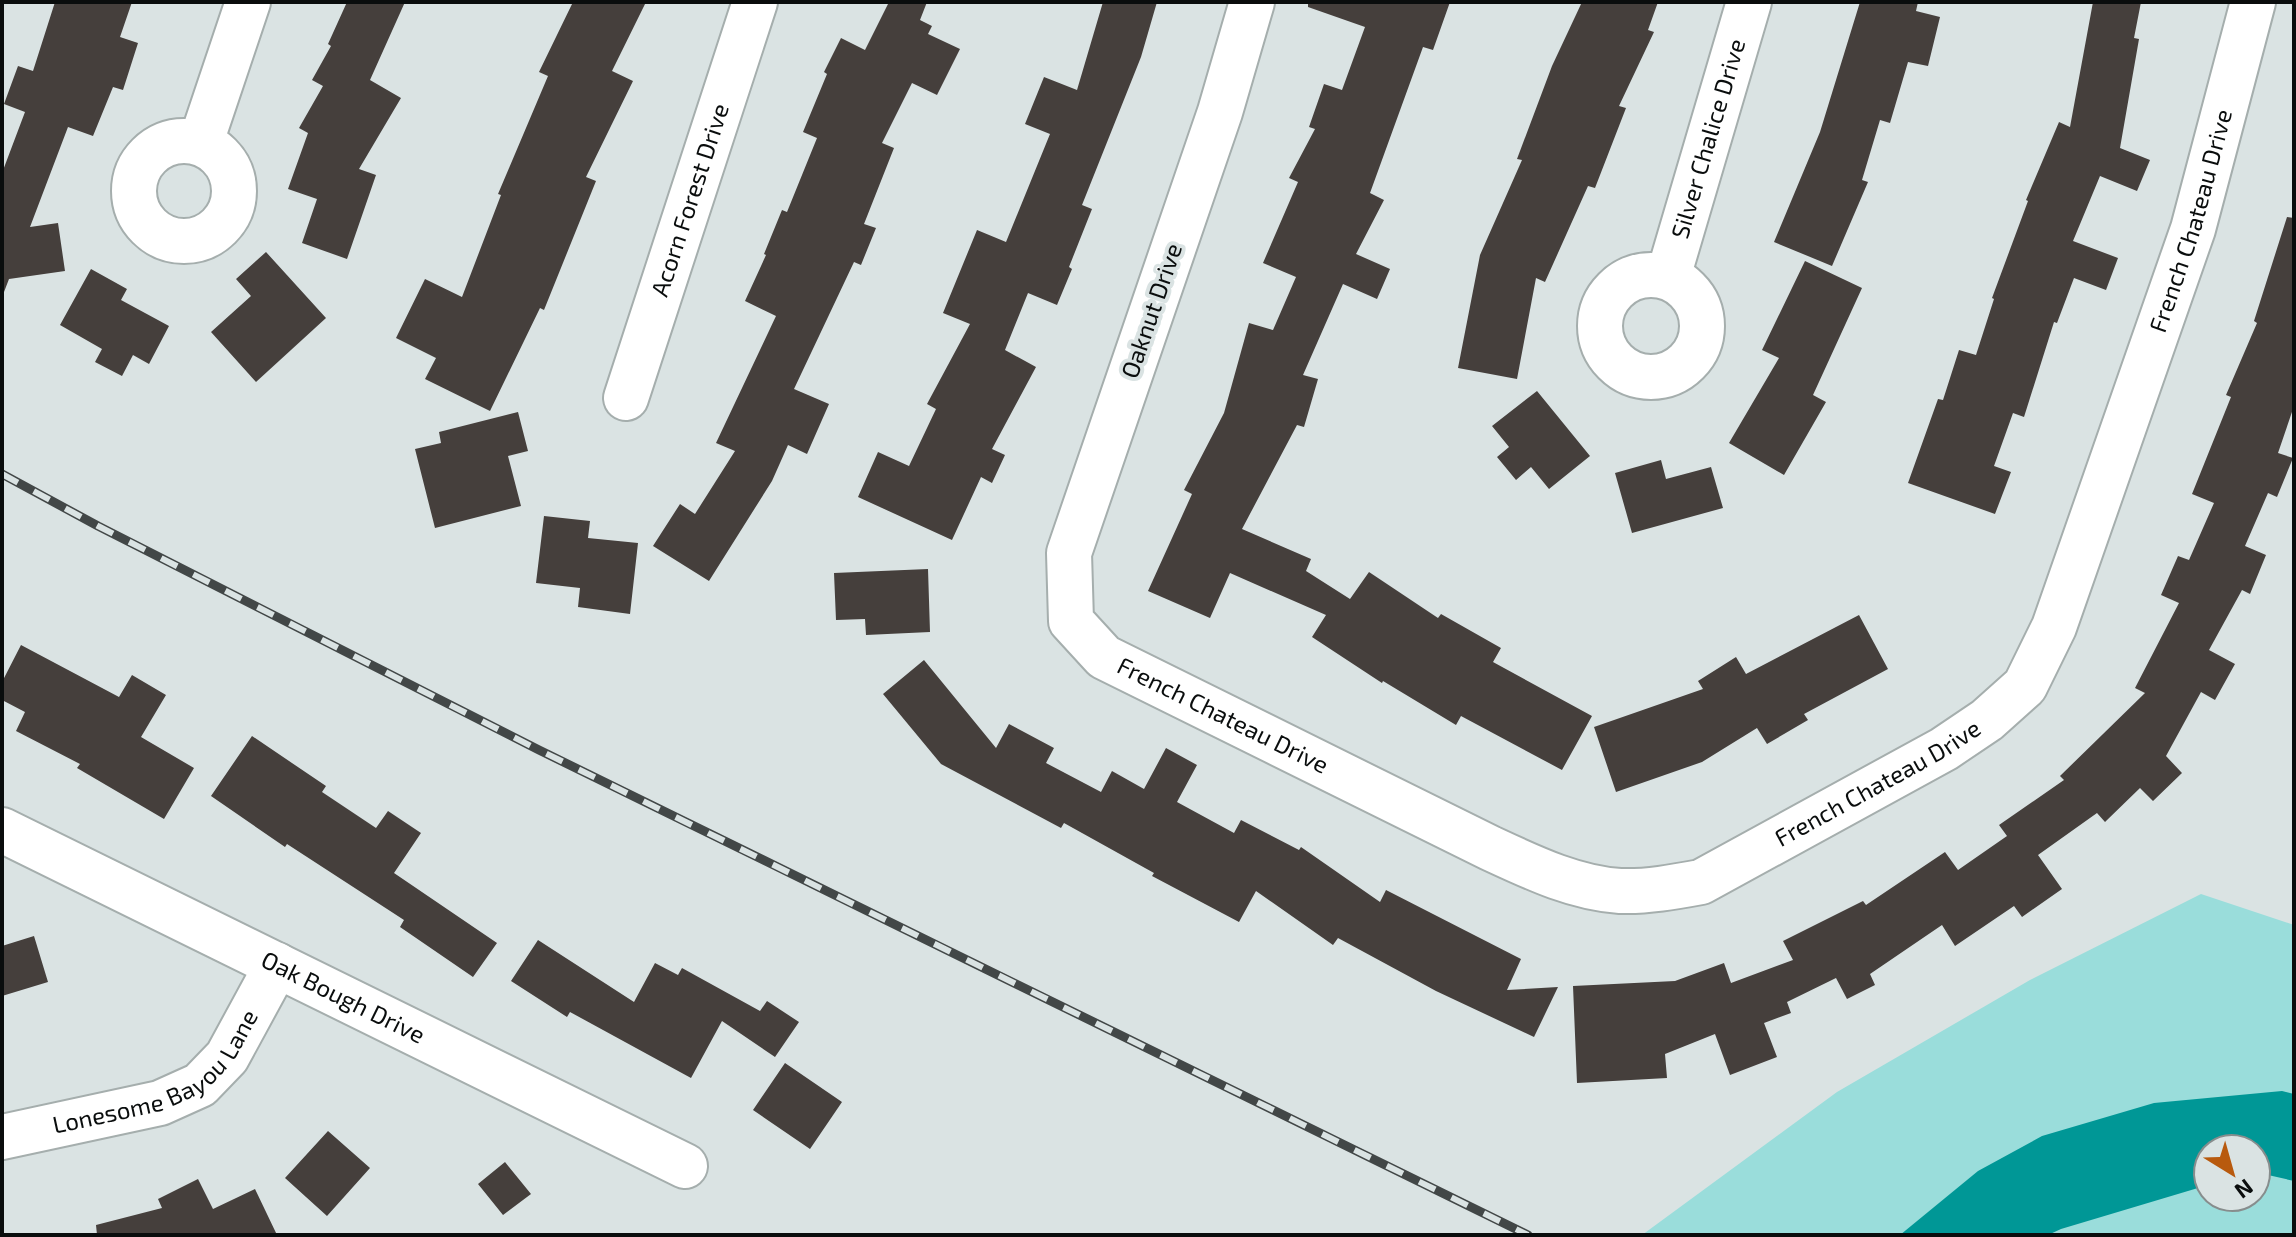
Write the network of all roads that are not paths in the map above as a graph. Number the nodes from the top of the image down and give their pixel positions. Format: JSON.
{"nodes":[{"id":1,"x":248,"y":2,"type":"edge"},
{"id":2,"x":755,"y":2,"type":"edge"},
{"id":3,"x":1252,"y":2,"type":"edge"},
{"id":4,"x":1749,"y":2,"type":"edge"},
{"id":5,"x":2253,"y":2,"type":"edge"},
{"id":6,"x":201,"y":142,"type":"dead end"},
{"id":7,"x":1668,"y":277,"type":"dead end"},
{"id":8,"x":626,"y":398,"type":"dead end"},
{"id":9,"x":1071,"y":621,"type":"joint"},
{"id":10,"x":2,"y":830,"type":"edge"},
{"id":11,"x":277,"y":965,"type":"junction"},
{"id":12,"x":2,"y":1137,"type":"edge"},
{"id":13,"x":685,"y":1166,"type":"dead end"}],
"edges":[{"from":1,"to":6,"type":"street"},
{"from":2,"to":8,"type":"street","name":"Acorn Forest Drive"},
{"from":3,"to":9,"type":"street","name":"Oaknut Drive"},
{"from":4,"to":7,"type":"street","name":"Silver Chalice Drive"},
{"from":5,"to":9,"type":"street","name":"French Chateau Drive"},
{"from":10,"to":11,"type":"street","name":"Oak Bough Drive"},
{"from":11,"to":12,"type":"street","name":"Lonesome Bayou Lane"},
{"from":11,"to":13,"type":"street","name":"Oak Bough Drive"}]}
